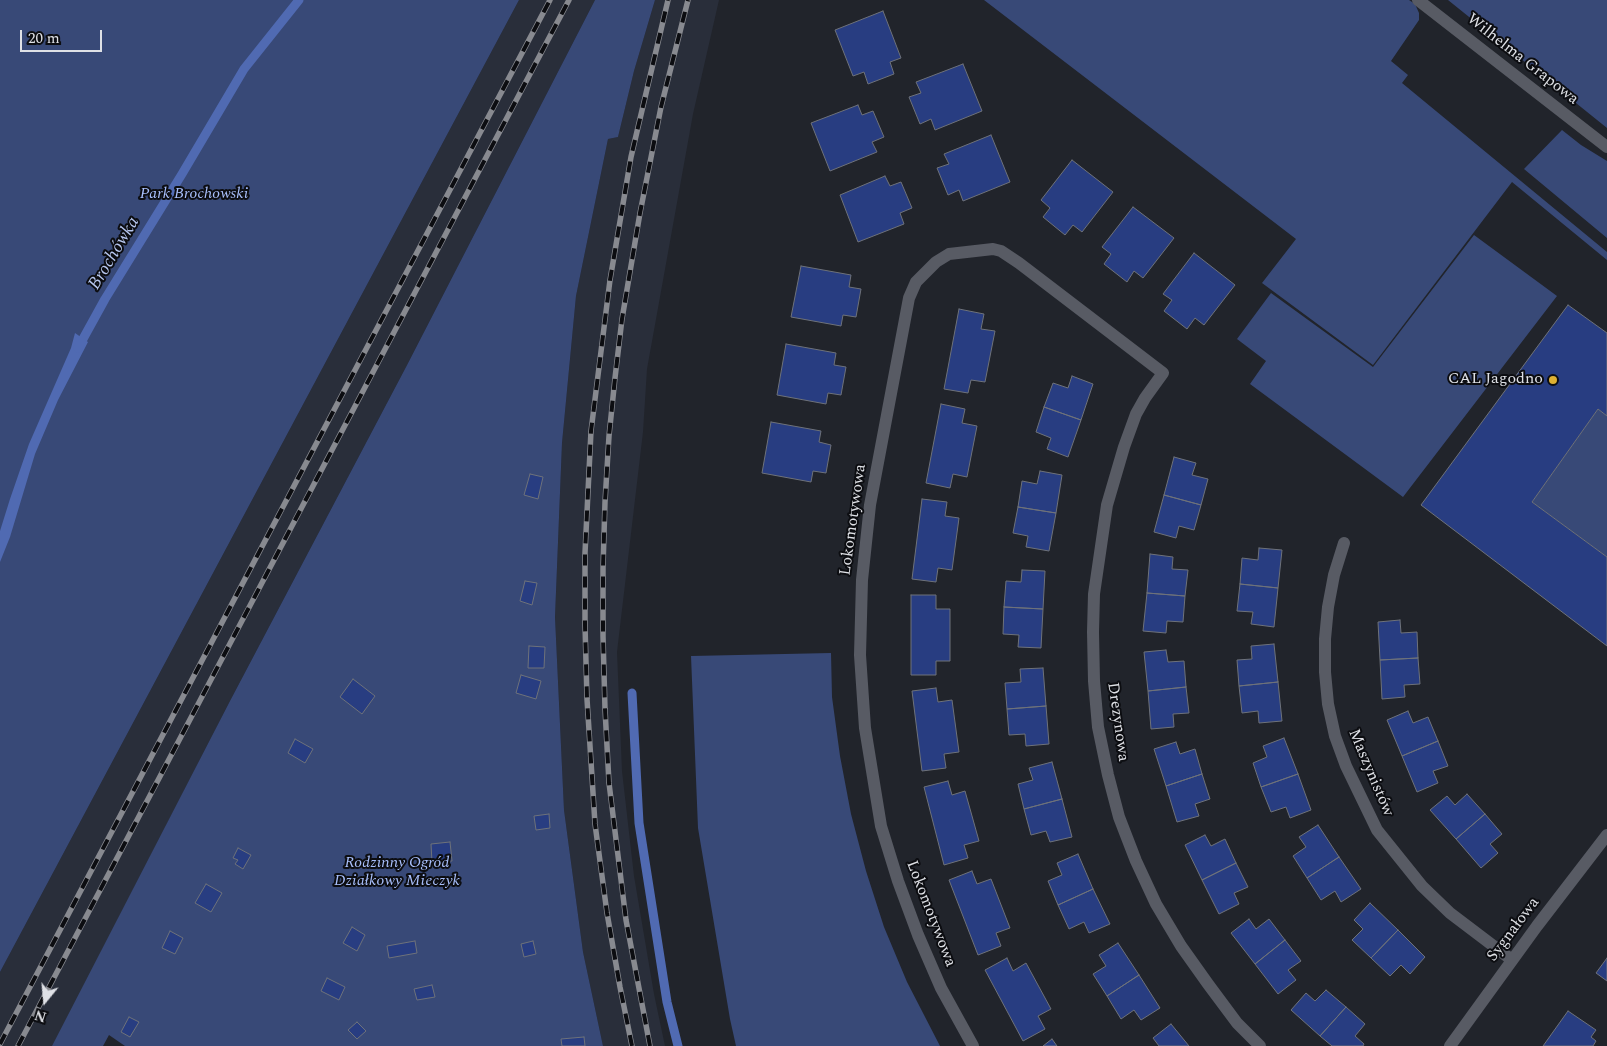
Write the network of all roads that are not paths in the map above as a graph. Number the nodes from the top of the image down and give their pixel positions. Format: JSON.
{"nodes":[{"id":1,"x":1418,"y":0,"type":"edge"},
{"id":2,"x":1607,"y":146,"type":"edge"},
{"id":3,"x":1163,"y":373,"type":"joint"},
{"id":4,"x":1344,"y":543,"type":"dead end"},
{"id":5,"x":1607,"y":834,"type":"edge"},
{"id":6,"x":1512,"y":960,"type":"junction"},
{"id":7,"x":973,"y":1046,"type":"edge"},
{"id":8,"x":1260,"y":1046,"type":"edge"},
{"id":9,"x":1450,"y":1046,"type":"edge"}],
"edges":[{"from":1,"to":2,"type":"street","name":"Wilhelma Grapowa"},
{"from":3,"to":7,"type":"street","name":"Lokomotywowa"},
{"from":3,"to":8,"type":"street","name":"Drezynowa"},
{"from":4,"to":6,"type":"street","name":"Maszynistów"},
{"from":5,"to":6,"type":"street","name":"Sygnałowa"},
{"from":6,"to":9,"type":"street","name":"Sygnałowa"}]}
